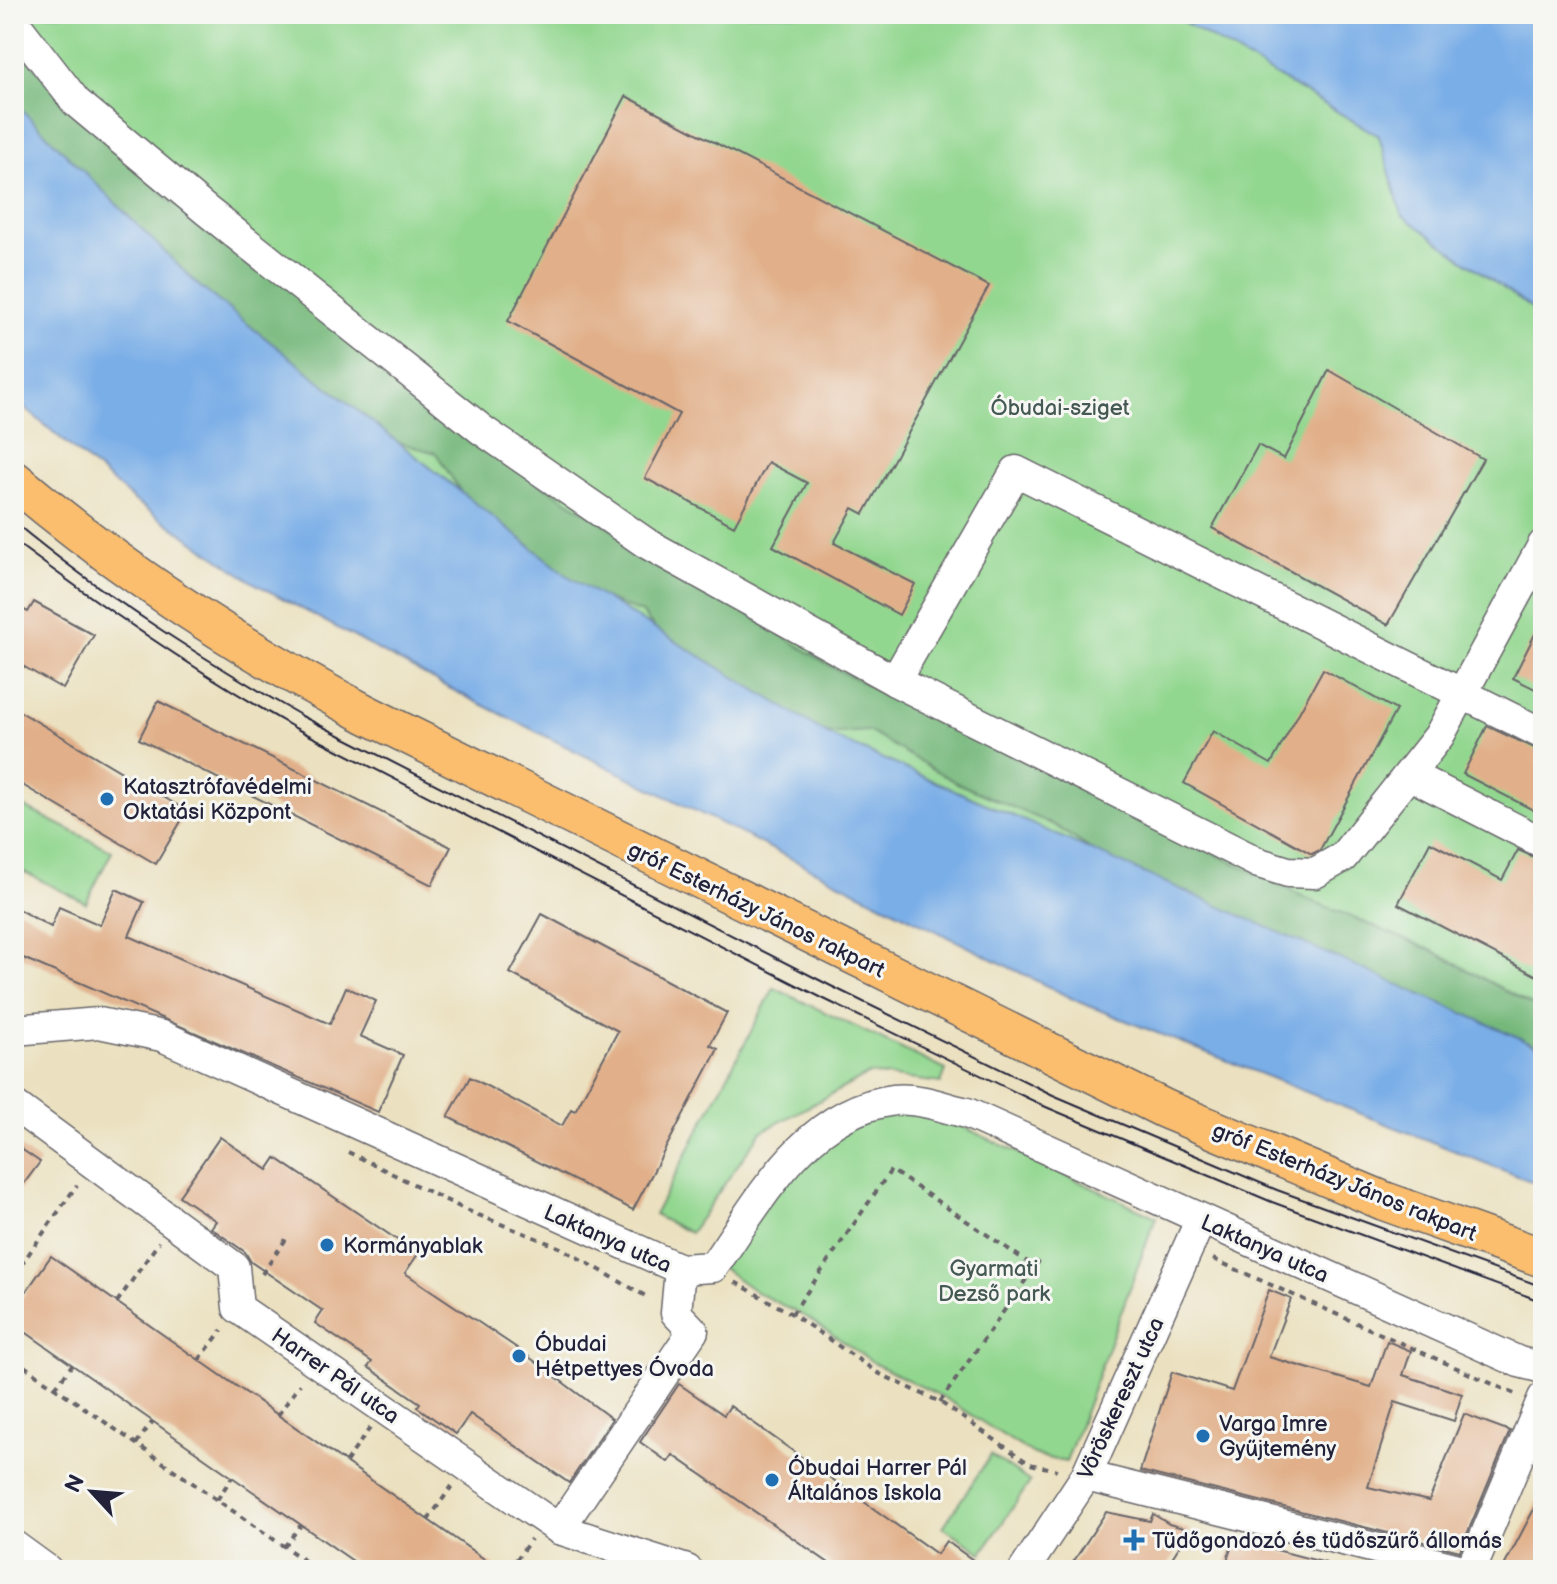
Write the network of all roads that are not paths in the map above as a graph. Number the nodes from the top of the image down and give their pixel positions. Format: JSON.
{"nodes":[{"id":1,"x":14,"y":22,"type":"edge"},
{"id":2,"x":14,"y":480,"type":"edge"},
{"id":3,"x":1543,"y":545,"type":"edge"},
{"id":4,"x":895,"y":681,"type":"junction"},
{"id":5,"x":1463,"y":695,"type":"junction"},
{"id":6,"x":1543,"y":734,"type":"edge"},
{"id":7,"x":1410,"y":775,"type":"junction"},
{"id":8,"x":1543,"y":843,"type":"edge"},
{"id":9,"x":14,"y":1030,"type":"edge"},
{"id":10,"x":25,"y":1113,"type":"edge"},
{"id":11,"x":1195,"y":1232,"type":"junction"},
{"id":12,"x":1543,"y":1258,"type":"edge"},
{"id":13,"x":680,"y":1269,"type":"junction"},
{"id":14,"x":1537,"y":1385,"type":"edge"},
{"id":15,"x":1086,"y":1476,"type":"junction"},
{"id":16,"x":552,"y":1524,"type":"junction"},
{"id":17,"x":14,"y":1546,"type":"edge"},
{"id":18,"x":1370,"y":1558,"type":"edge"},
{"id":19,"x":47,"y":1570,"type":"edge"},
{"id":20,"x":687,"y":1570,"type":"edge"},
{"id":21,"x":1024,"y":1570,"type":"edge"},
{"id":22,"x":1463,"y":1570,"type":"edge"},
{"id":23,"x":1471,"y":1570,"type":"edge"}],
"edges":[{"from":1,"to":4,"type":"street"},
{"from":2,"to":12,"type":"main road","name":"gróf Esterházy János rakpart"},
{"from":3,"to":5,"type":"street"},
{"from":4,"to":5,"type":"street"},
{"from":4,"to":7,"type":"street"},
{"from":5,"to":6,"type":"street"},
{"from":5,"to":7,"type":"street"},
{"from":7,"to":8,"type":"street"},
{"from":9,"to":13,"type":"street","name":"Laktanya utca"},
{"from":10,"to":16,"type":"street","name":"Harrer Pál utca"},
{"from":11,"to":13,"type":"street","name":"Laktanya utca"},
{"from":11,"to":14,"type":"street","name":"Laktanya utca"},
{"from":11,"to":15,"type":"street","name":"Vöröskereszt utca"},
{"from":13,"to":16,"type":"street"},
{"from":14,"to":23,"type":"street"},
{"from":15,"to":18,"type":"street"},
{"from":15,"to":21,"type":"street","name":"Vöröskereszt utca"},
{"from":16,"to":20,"type":"street","name":"Harrer Pál utca"},
{"from":17,"to":19,"type":"street"},
{"from":18,"to":22,"type":"street"}]}
